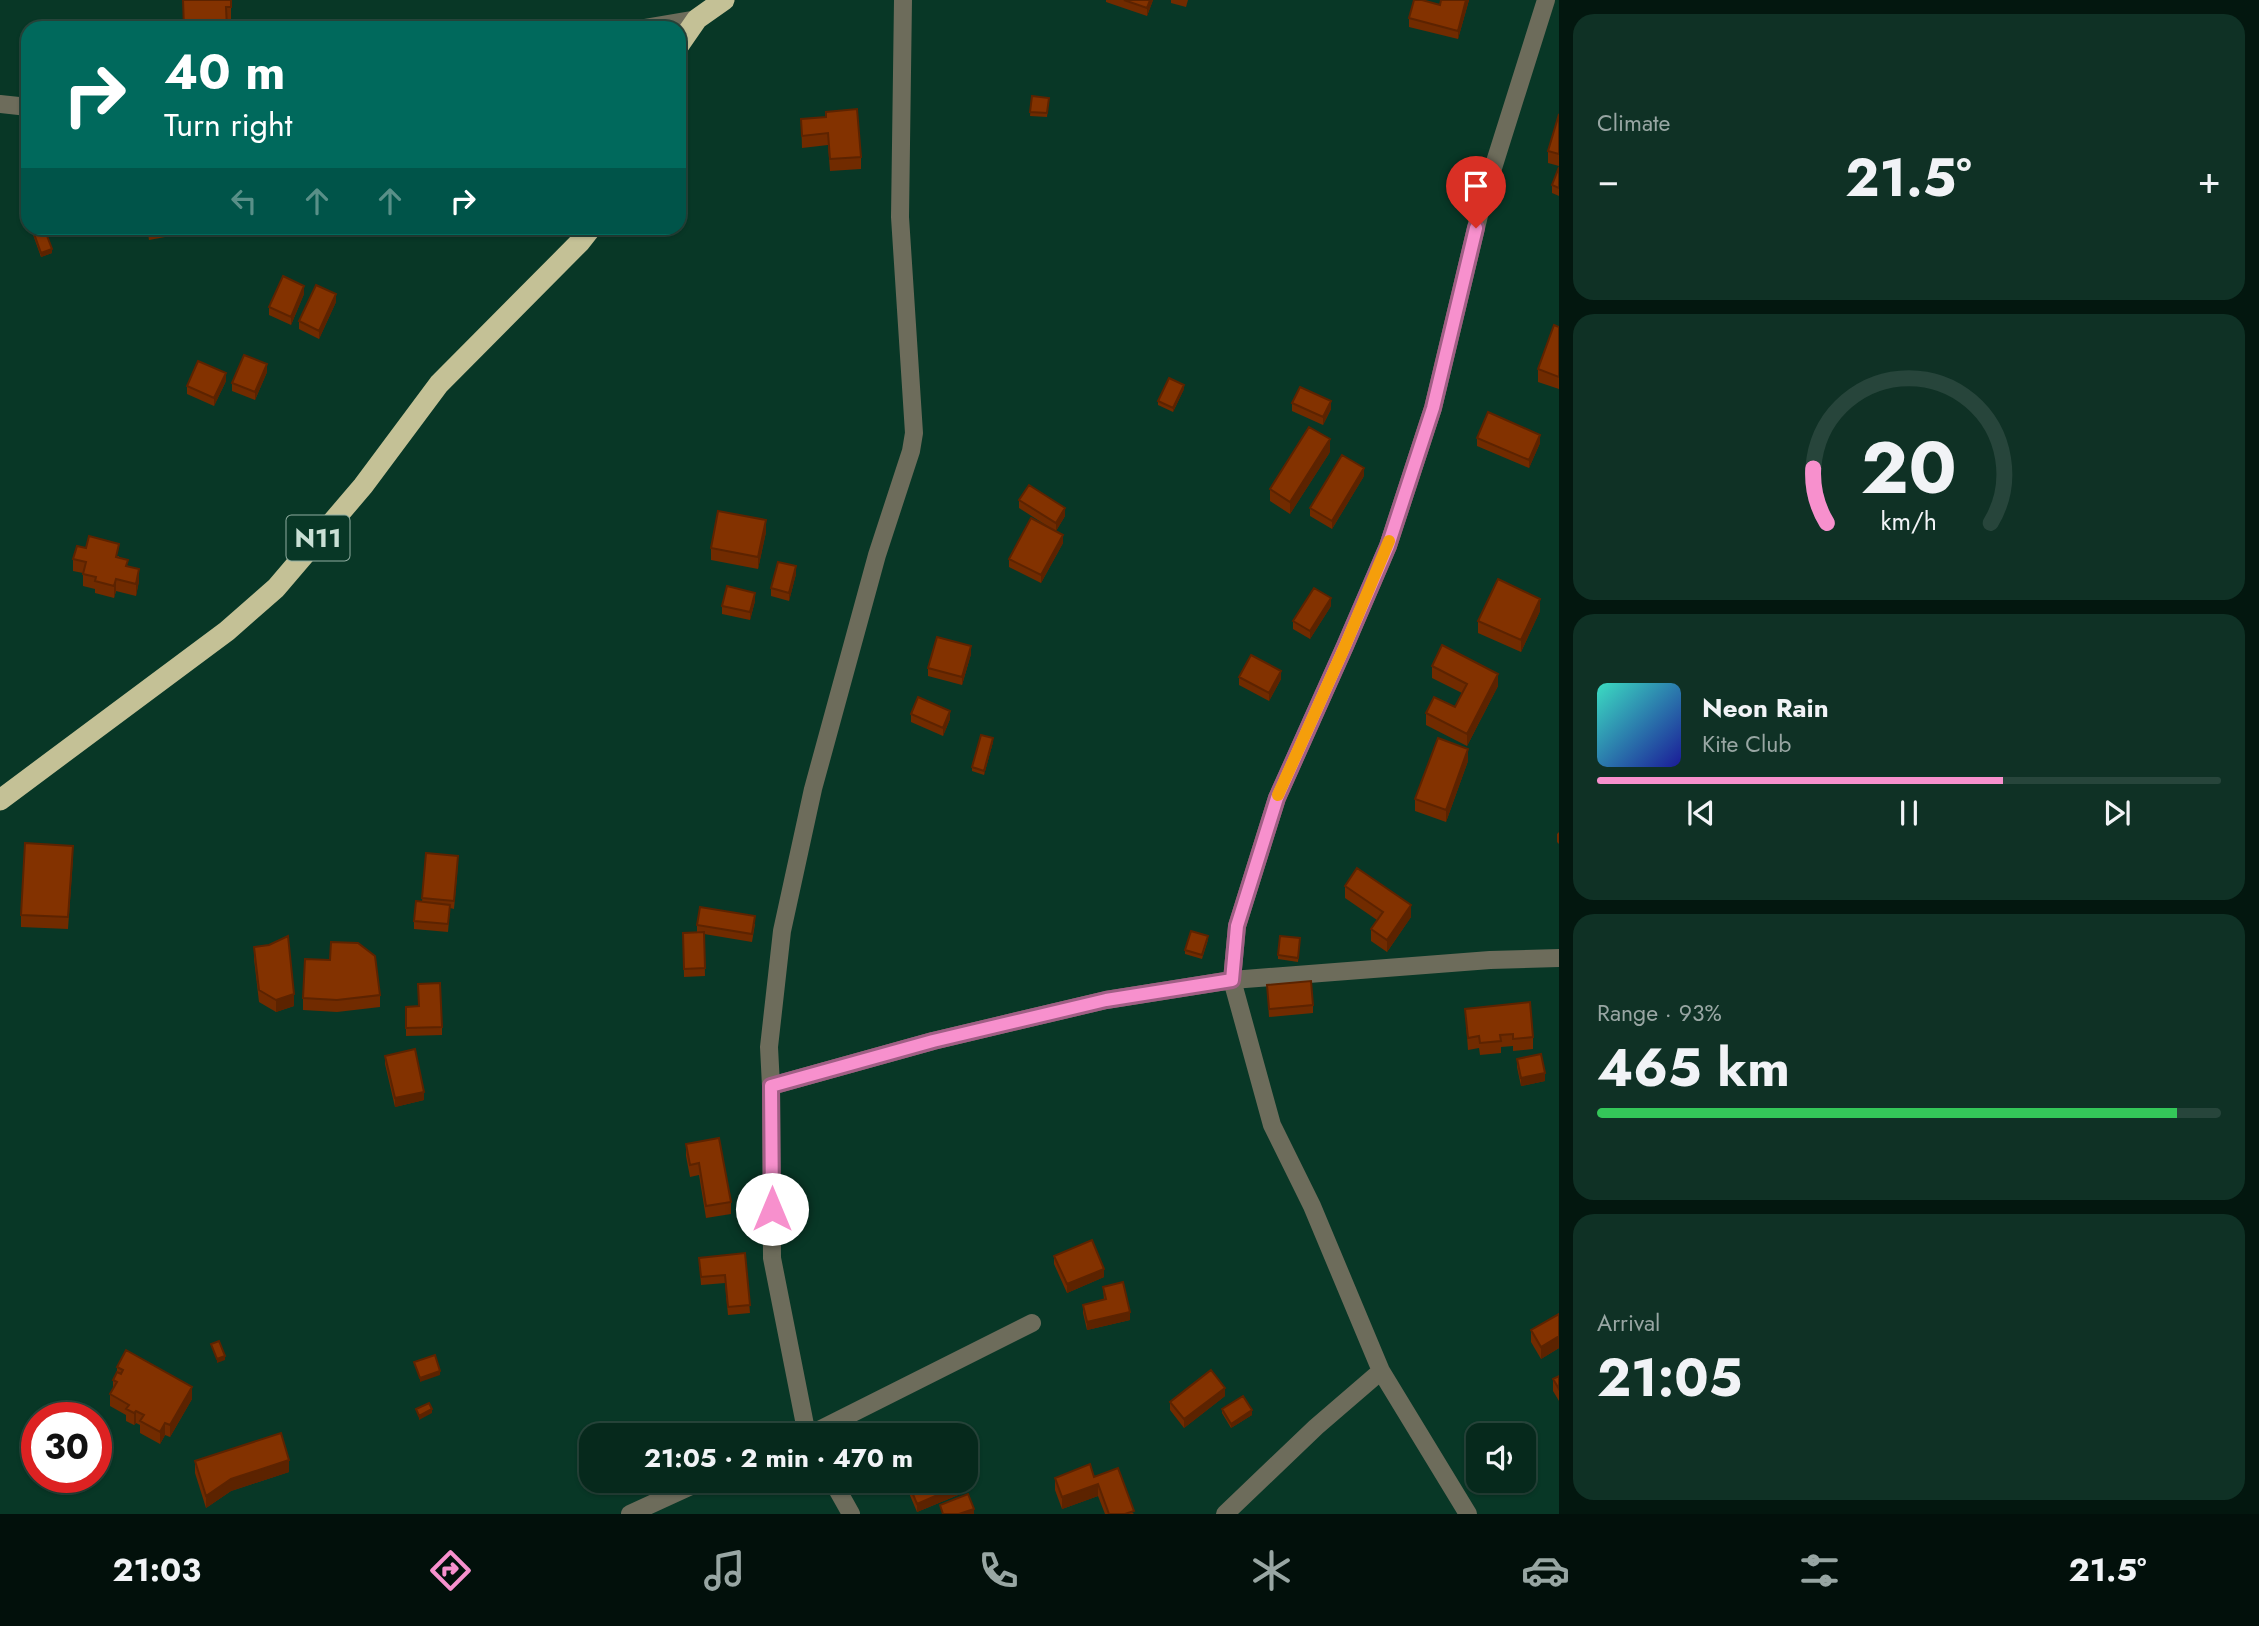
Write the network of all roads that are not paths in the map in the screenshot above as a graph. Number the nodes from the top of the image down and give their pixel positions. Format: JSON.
{"nodes":[{"id":1,"x":724,"y":0,"type":"edge"},
{"id":2,"x":903,"y":0,"type":"edge"},
{"id":3,"x":1546,"y":0,"type":"edge"},
{"id":4,"x":697,"y":19,"type":"junction"},
{"id":5,"x":685,"y":21,"type":"edge"},
{"id":6,"x":686,"y":35,"type":"edge"},
{"id":7,"x":0,"y":104,"type":"edge"},
{"id":8,"x":21,"y":106,"type":"edge"},
{"id":9,"x":586,"y":235,"type":"edge"},
{"id":10,"x":0,"y":800,"type":"edge"},
{"id":11,"x":1559,"y":958,"type":"edge"},
{"id":12,"x":1232,"y":980,"type":"junction"},
{"id":13,"x":771,"y":1086,"type":"junction"},
{"id":14,"x":1032,"y":1323,"type":"dead end"},
{"id":15,"x":1381,"y":1371,"type":"junction"},
{"id":16,"x":806,"y":1423,"type":"edge"},
{"id":17,"x":832,"y":1423,"type":"edge"},
{"id":18,"x":676,"y":1493,"type":"edge"},
{"id":19,"x":839,"y":1493,"type":"edge"},
{"id":20,"x":630,"y":1514,"type":"edge"},
{"id":21,"x":851,"y":1514,"type":"edge"},
{"id":22,"x":1225,"y":1514,"type":"edge"},
{"id":23,"x":1468,"y":1514,"type":"edge"}],
"edges":[{"from":1,"to":4,"type":"highway"},
{"from":2,"to":13,"type":"street"},
{"from":3,"to":12,"type":"street"},
{"from":4,"to":5,"type":"street"},
{"from":4,"to":6,"type":"highway"},
{"from":7,"to":8,"type":"street"},
{"from":9,"to":10,"type":"highway","number":"N11"},
{"from":11,"to":12,"type":"street"},
{"from":12,"to":13,"type":"street"},
{"from":12,"to":15,"type":"street"},
{"from":13,"to":16,"type":"street"},
{"from":14,"to":17,"type":"street"},
{"from":15,"to":22,"type":"street"},
{"from":15,"to":23,"type":"street"},
{"from":18,"to":20,"type":"street"},
{"from":19,"to":21,"type":"street"}]}
